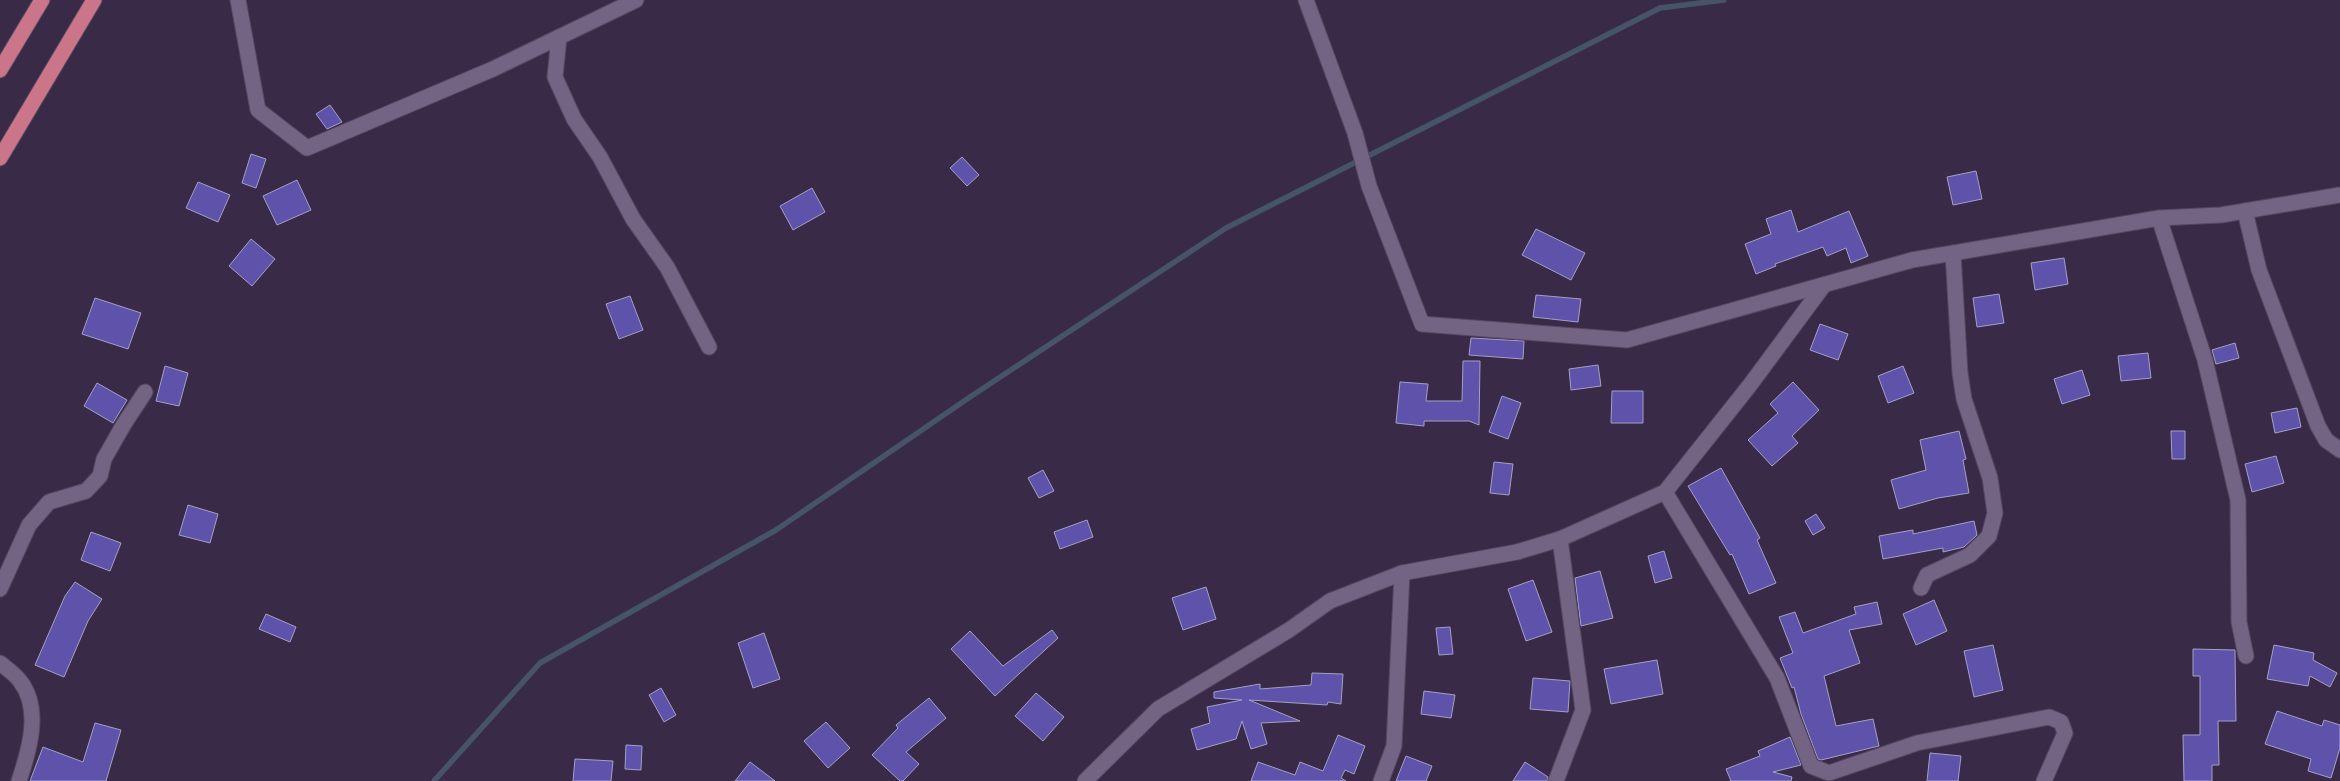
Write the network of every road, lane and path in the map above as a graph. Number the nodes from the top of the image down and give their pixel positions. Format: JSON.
{"nodes":[{"id":1,"x":42,"y":0,"type":"edge"},
{"id":2,"x":94,"y":0,"type":"edge"},
{"id":3,"x":238,"y":0,"type":"edge"},
{"id":4,"x":636,"y":0,"type":"edge"},
{"id":5,"x":1306,"y":0,"type":"edge"},
{"id":6,"x":559,"y":37,"type":"junction"},
{"id":7,"x":0,"y":70,"type":"edge"},
{"id":8,"x":0,"y":158,"type":"edge"},
{"id":9,"x":2340,"y":195,"type":"edge"},
{"id":10,"x":2245,"y":211,"type":"junction"},
{"id":11,"x":2159,"y":218,"type":"junction"},
{"id":12,"x":1953,"y":253,"type":"junction"},
{"id":13,"x":1824,"y":285,"type":"junction"},
{"id":14,"x":709,"y":347,"type":"dead end"},
{"id":15,"x":145,"y":392,"type":"dead end"},
{"id":16,"x":2340,"y":450,"type":"edge"},
{"id":17,"x":1665,"y":492,"type":"junction"},
{"id":18,"x":1560,"y":539,"type":"junction"},
{"id":19,"x":1402,"y":573,"type":"junction"},
{"id":20,"x":1921,"y":588,"type":"dead end"},
{"id":21,"x":0,"y":589,"type":"edge"},
{"id":22,"x":2246,"y":656,"type":"dead end"},
{"id":23,"x":0,"y":663,"type":"edge"},
{"id":24,"x":19,"y":781,"type":"edge"},
{"id":25,"x":1085,"y":781,"type":"edge"},
{"id":26,"x":1381,"y":781,"type":"edge"},
{"id":27,"x":1556,"y":781,"type":"edge"},
{"id":28,"x":2044,"y":781,"type":"edge"}],
"edges":[{"from":1,"to":7,"type":"highway"},
{"from":2,"to":8,"type":"highway"},
{"from":3,"to":6,"type":"street"},
{"from":4,"to":6,"type":"street"},
{"from":5,"to":13,"type":"street"},
{"from":6,"to":14,"type":"street"},
{"from":9,"to":10,"type":"street"},
{"from":10,"to":11,"type":"street"},
{"from":10,"to":16,"type":"street"},
{"from":11,"to":12,"type":"street"},
{"from":11,"to":22,"type":"street"},
{"from":12,"to":13,"type":"street"},
{"from":12,"to":20,"type":"street"},
{"from":13,"to":17,"type":"street"},
{"from":15,"to":21,"type":"street"},
{"from":17,"to":18,"type":"street"},
{"from":17,"to":28,"type":"street"},
{"from":18,"to":19,"type":"street"},
{"from":18,"to":27,"type":"street"},
{"from":19,"to":25,"type":"street"},
{"from":19,"to":26,"type":"street"},
{"from":23,"to":24,"type":"street"}]}
